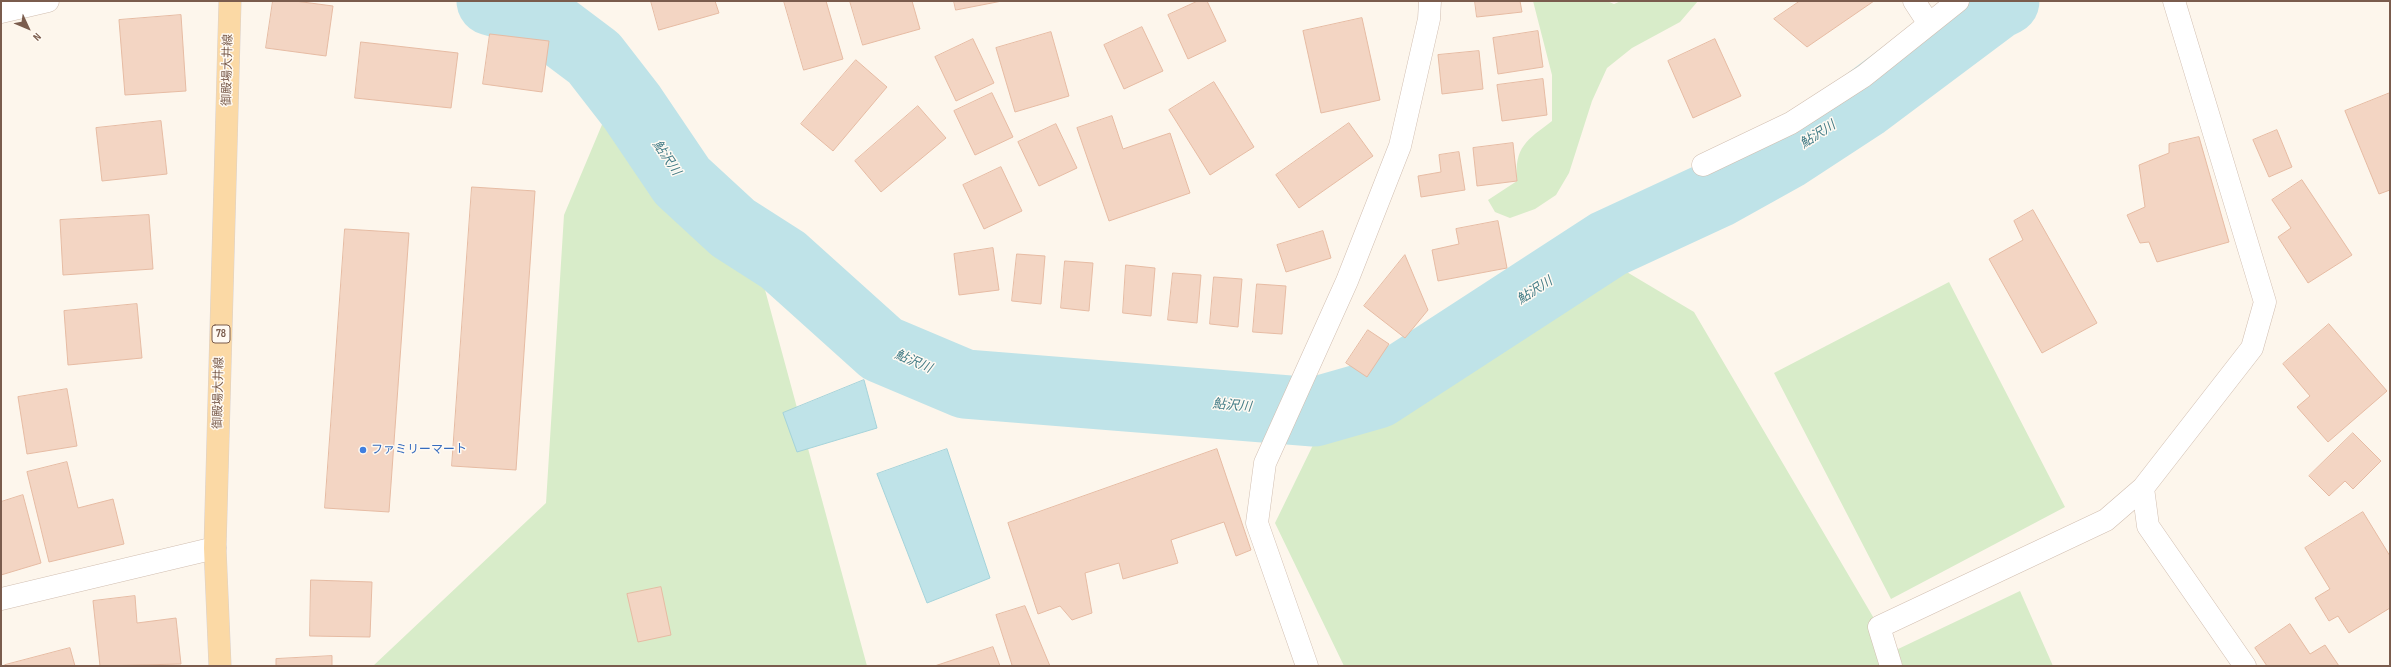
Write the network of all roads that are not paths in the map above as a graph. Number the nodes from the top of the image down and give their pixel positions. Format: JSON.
{"nodes":[{"id":1,"x":48,"y":1,"type":"edge"},
{"id":2,"x":230,"y":1,"type":"edge"},
{"id":3,"x":1430,"y":1,"type":"edge"},
{"id":4,"x":1914,"y":1,"type":"edge"},
{"id":5,"x":1958,"y":1,"type":"edge"},
{"id":6,"x":2174,"y":1,"type":"edge"},
{"id":7,"x":1,"y":12,"type":"edge"},
{"id":8,"x":1929,"y":24,"type":"junction"},
{"id":9,"x":1703,"y":165,"type":"dead end"},
{"id":10,"x":2143,"y":488,"type":"junction"},
{"id":11,"x":216,"y":548,"type":"junction"},
{"id":12,"x":1,"y":599,"type":"edge"},
{"id":13,"x":220,"y":666,"type":"edge"},
{"id":14,"x":1307,"y":666,"type":"edge"},
{"id":15,"x":1891,"y":666,"type":"edge"},
{"id":16,"x":2245,"y":666,"type":"edge"}],
"edges":[{"from":1,"to":7,"type":"street"},
{"from":2,"to":11,"type":"main road","name":"御殿場大井線","number":"78"},
{"from":3,"to":14,"type":"street"},
{"from":4,"to":8,"type":"street"},
{"from":5,"to":8,"type":"street"},
{"from":6,"to":10,"type":"street"},
{"from":8,"to":9,"type":"street"},
{"from":10,"to":15,"type":"street"},
{"from":10,"to":16,"type":"street"},
{"from":11,"to":12,"type":"street"},
{"from":11,"to":13,"type":"main road","name":"御殿場大井線","number":"78"}]}
